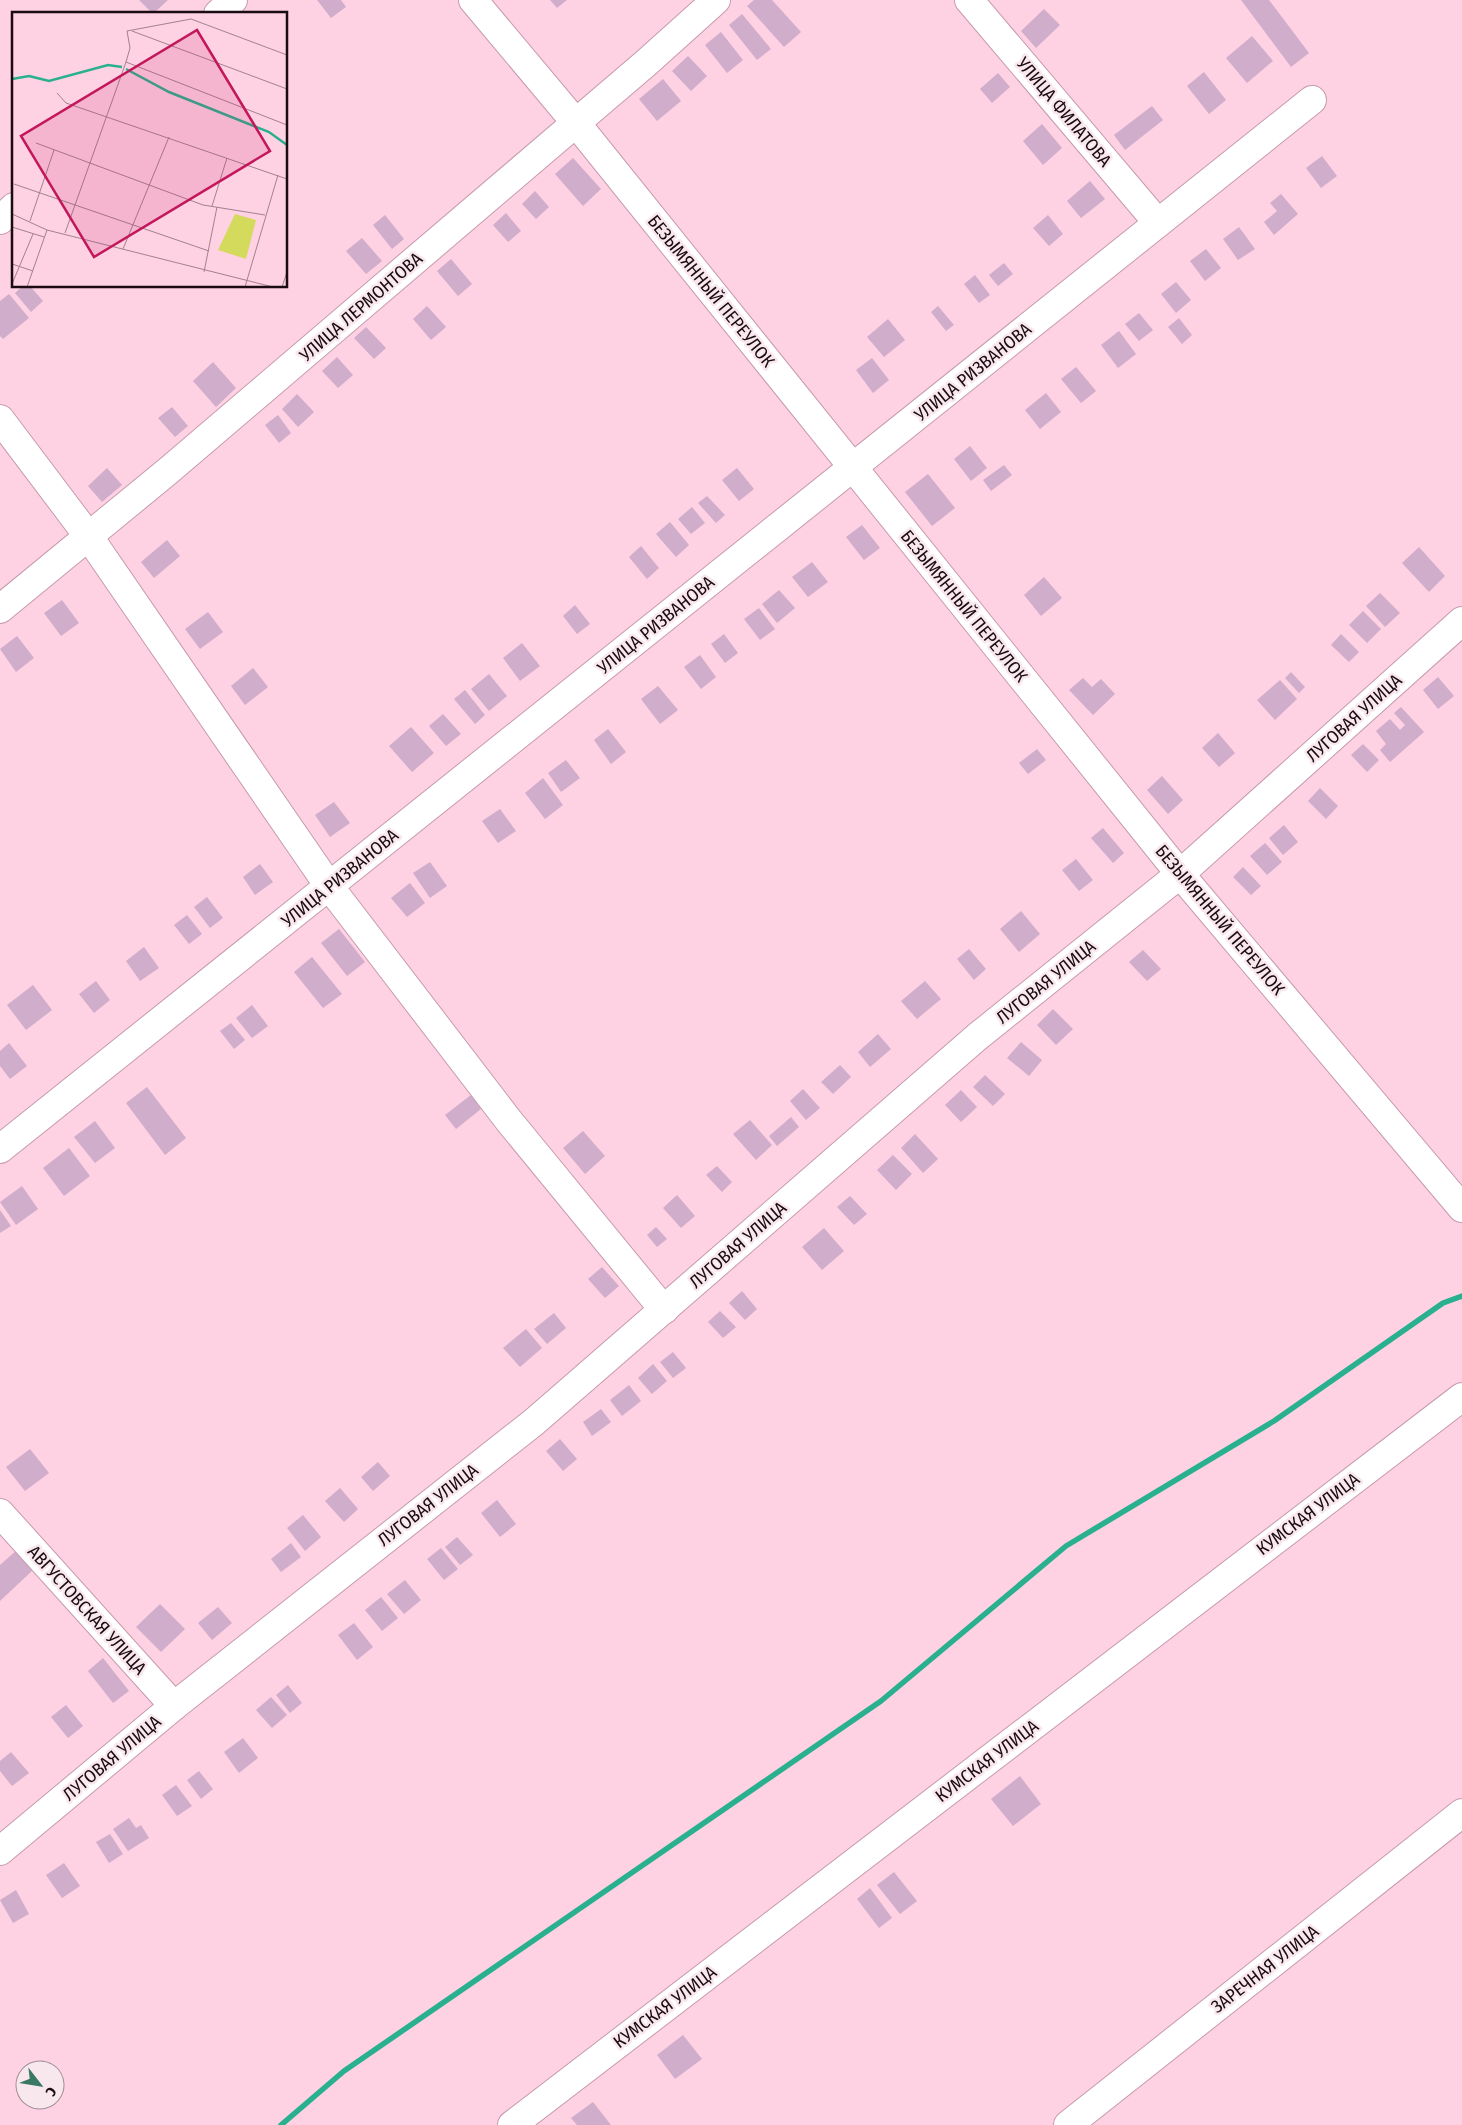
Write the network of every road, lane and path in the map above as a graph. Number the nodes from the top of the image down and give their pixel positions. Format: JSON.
{"nodes":[{"id":1,"x":232,"y":0,"type":"edge"},
{"id":2,"x":473,"y":0,"type":"edge"},
{"id":3,"x":716,"y":0,"type":"edge"},
{"id":4,"x":969,"y":0,"type":"edge"},
{"id":5,"x":220,"y":12,"type":"edge"},
{"id":6,"x":1312,"y":100,"type":"dead end"},
{"id":7,"x":576,"y":123,"type":"junction"},
{"id":8,"x":12,"y":209,"type":"edge"},
{"id":9,"x":0,"y":220,"type":"edge"},
{"id":10,"x":1158,"y":223,"type":"junction"},
{"id":11,"x":0,"y":419,"type":"edge"},
{"id":12,"x":853,"y":468,"type":"junction"},
{"id":13,"x":89,"y":537,"type":"junction"},
{"id":14,"x":0,"y":608,"type":"edge"},
{"id":15,"x":1462,"y":621,"type":"edge"},
{"id":16,"x":1180,"y":874,"type":"junction"},
{"id":17,"x":329,"y":886,"type":"junction"},
{"id":18,"x":0,"y":1149,"type":"edge"},
{"id":19,"x":1462,"y":1208,"type":"edge"},
{"id":20,"x":664,"y":1310,"type":"junction"},
{"id":21,"x":1462,"y":1397,"type":"edge"},
{"id":22,"x":0,"y":1513,"type":"edge"},
{"id":23,"x":174,"y":1706,"type":"junction"},
{"id":24,"x":1462,"y":1813,"type":"edge"},
{"id":25,"x":0,"y":1851,"type":"edge"},
{"id":26,"x":512,"y":2125,"type":"edge"},
{"id":27,"x":1068,"y":2125,"type":"edge"}],
"edges":[{"from":1,"to":5,"type":"street"},
{"from":2,"to":7,"type":"street","name":"БЕЗЫМЯННЫЙ ПЕРЕУЛОК"},
{"from":3,"to":7,"type":"street","name":"УЛИЦА ЛЕРМОНТОВА"},
{"from":4,"to":10,"type":"street","name":"УЛИЦА ФИЛАТОВА"},
{"from":6,"to":10,"type":"street","name":"УЛИЦА РИЗВАНОВА"},
{"from":7,"to":12,"type":"street","name":"БЕЗЫМЯННЫЙ ПЕРЕУЛОК"},
{"from":7,"to":13,"type":"street","name":"УЛИЦА ЛЕРМОНТОВА"},
{"from":8,"to":9,"type":"street"},
{"from":10,"to":12,"type":"street","name":"УЛИЦА РИЗВАНОВА"},
{"from":11,"to":13,"type":"street"},
{"from":12,"to":16,"type":"street","name":"БЕЗЫМЯННЫЙ ПЕРЕУЛОК"},
{"from":12,"to":17,"type":"street","name":"УЛИЦА РИЗВАНОВА"},
{"from":13,"to":14,"type":"street","name":"УЛИЦА ЛЕРМОНТОВА"},
{"from":13,"to":17,"type":"street"},
{"from":15,"to":16,"type":"street","name":"ЛУГОВАЯ УЛИЦА"},
{"from":16,"to":19,"type":"street","name":"БЕЗЫМЯННЫЙ ПЕРЕУЛОК"},
{"from":16,"to":20,"type":"street","name":"ЛУГОВАЯ УЛИЦА"},
{"from":17,"to":18,"type":"street","name":"УЛИЦА РИЗВАНОВА"},
{"from":17,"to":20,"type":"street"},
{"from":20,"to":23,"type":"street","name":"ЛУГОВАЯ УЛИЦА"},
{"from":21,"to":26,"type":"street","name":"КУМСКАЯ УЛИЦА"},
{"from":22,"to":23,"type":"street","name":"АВГУСТОВСКАЯ УЛИЦА"},
{"from":23,"to":25,"type":"street","name":"ЛУГОВАЯ УЛИЦА"},
{"from":24,"to":27,"type":"street","name":"ЗАРЕЧНАЯ УЛИЦА"}]}
